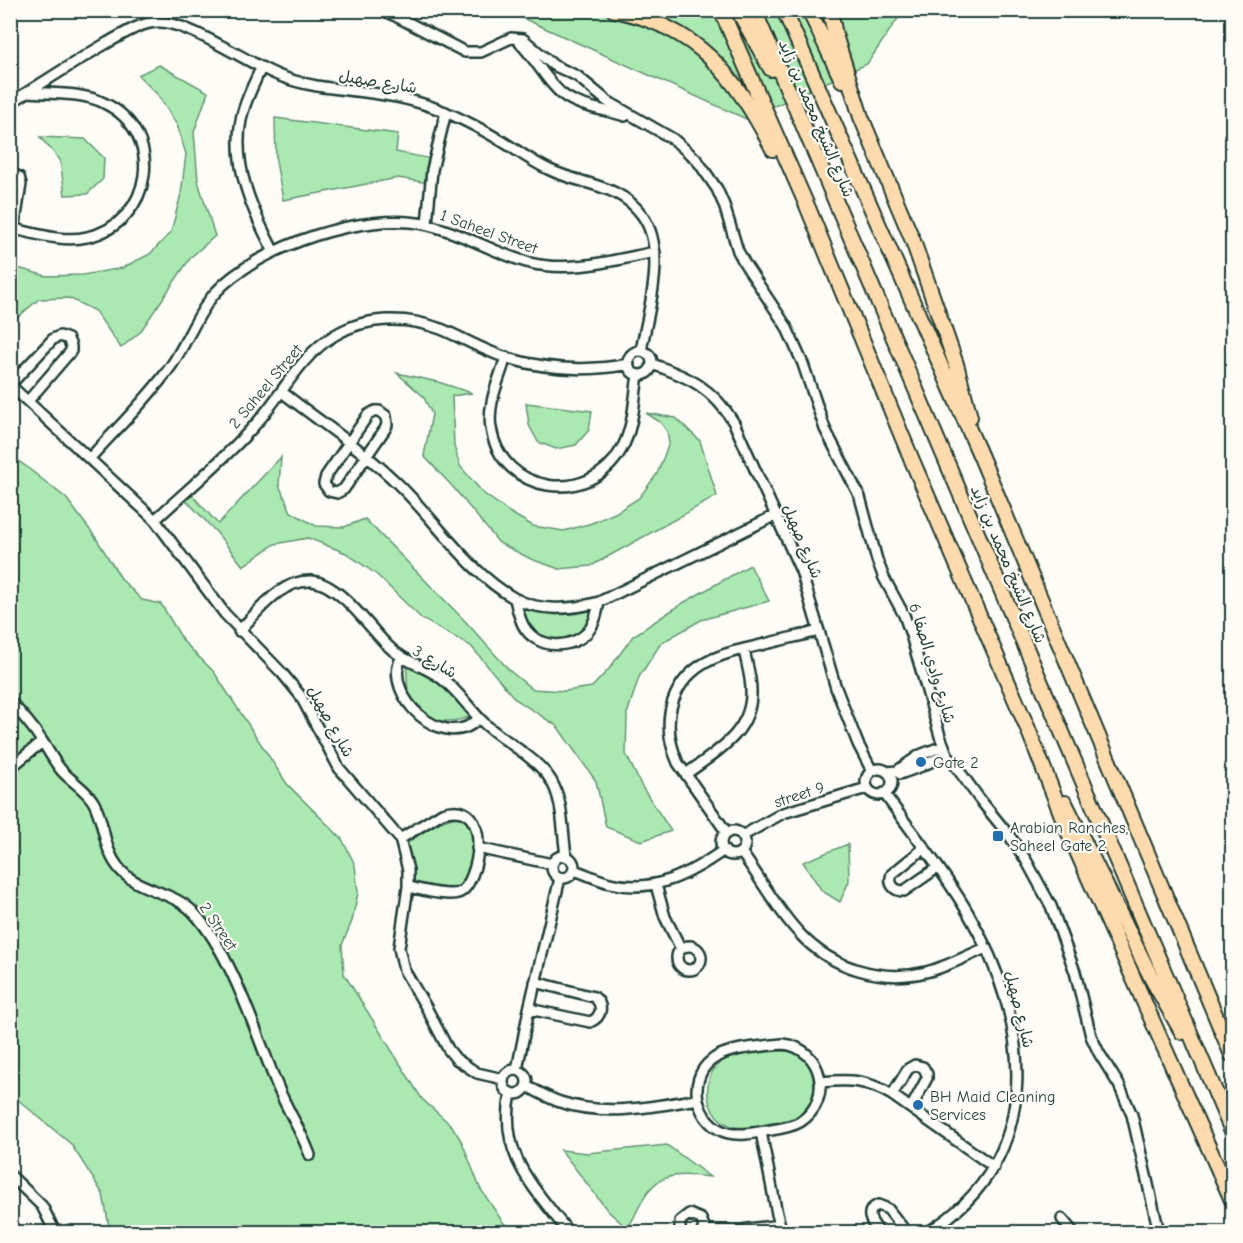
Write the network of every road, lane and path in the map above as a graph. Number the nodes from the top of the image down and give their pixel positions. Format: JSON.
{"nodes":[{"id":1,"x":384,"y":10,"type":"edge"},
{"id":2,"x":614,"y":10,"type":"edge"},
{"id":3,"x":721,"y":10,"type":"edge"},
{"id":4,"x":738,"y":10,"type":"edge"},
{"id":5,"x":754,"y":10,"type":"edge"},
{"id":6,"x":784,"y":10,"type":"edge"},
{"id":7,"x":809,"y":10,"type":"edge"},
{"id":8,"x":830,"y":10,"type":"edge"},
{"id":9,"x":514,"y":37,"type":"junction"},
{"id":10,"x":553,"y":65,"type":"junction"},
{"id":11,"x":261,"y":68,"type":"junction"},
{"id":12,"x":546,"y":75,"type":"junction"},
{"id":13,"x":590,"y":87,"type":"junction"},
{"id":14,"x":28,"y":92,"type":"junction"},
{"id":15,"x":10,"y":103,"type":"edge"},
{"id":16,"x":580,"y":104,"type":"junction"},
{"id":17,"x":792,"y":105,"type":"junction"},
{"id":18,"x":446,"y":112,"type":"junction"},
{"id":19,"x":861,"y":117,"type":"junction"},
{"id":20,"x":645,"y":123,"type":"junction"},
{"id":21,"x":10,"y":173,"type":"edge"},
{"id":22,"x":808,"y":208,"type":"junction"},
{"id":23,"x":427,"y":224,"type":"junction"},
{"id":24,"x":12,"y":228,"type":"edge"},
{"id":25,"x":274,"y":252,"type":"junction"},
{"id":26,"x":655,"y":252,"type":"junction"},
{"id":27,"x":641,"y":351,"type":"junction"},
{"id":28,"x":506,"y":357,"type":"junction"},
{"id":29,"x":629,"y":364,"type":"junction"},
{"id":30,"x":652,"y":364,"type":"junction"},
{"id":31,"x":639,"y":375,"type":"junction"},
{"id":32,"x":10,"y":385,"type":"edge"},
{"id":33,"x":282,"y":392,"type":"junction"},
{"id":34,"x":28,"y":401,"type":"junction"},
{"id":35,"x":348,"y":443,"type":"junction"},
{"id":36,"x":366,"y":456,"type":"junction"},
{"id":37,"x":981,"y":457,"type":"junction"},
{"id":38,"x":90,"y":458,"type":"junction"},
{"id":39,"x":776,"y":515,"type":"junction"},
{"id":40,"x":155,"y":520,"type":"junction"},
{"id":41,"x":515,"y":599,"type":"junction"},
{"id":42,"x":599,"y":602,"type":"junction"},
{"id":43,"x":239,"y":631,"type":"junction"},
{"id":44,"x":819,"y":631,"type":"junction"},
{"id":45,"x":744,"y":649,"type":"junction"},
{"id":46,"x":401,"y":658,"type":"junction"},
{"id":47,"x":10,"y":702,"type":"edge"},
{"id":48,"x":479,"y":718,"type":"junction"},
{"id":49,"x":1028,"y":729,"type":"junction"},
{"id":50,"x":42,"y":742,"type":"junction"},
{"id":51,"x":945,"y":750,"type":"junction"},
{"id":52,"x":10,"y":768,"type":"edge"},
{"id":53,"x":872,"y":771,"type":"junction"},
{"id":54,"x":686,"y":774,"type":"junction"},
{"id":55,"x":889,"y":777,"type":"junction"},
{"id":56,"x":867,"y":788,"type":"junction"},
{"id":57,"x":884,"y":794,"type":"junction"},
{"id":58,"x":728,"y":833,"type":"junction"},
{"id":59,"x":742,"y":836,"type":"junction"},
{"id":60,"x":400,"y":839,"type":"junction"},
{"id":61,"x":477,"y":848,"type":"junction"},
{"id":62,"x":923,"y":849,"type":"junction"},
{"id":63,"x":724,"y":850,"type":"junction"},
{"id":64,"x":741,"y":852,"type":"junction"},
{"id":65,"x":566,"y":855,"type":"junction"},
{"id":66,"x":552,"y":864,"type":"junction"},
{"id":67,"x":937,"y":868,"type":"junction"},
{"id":68,"x":574,"y":870,"type":"junction"},
{"id":69,"x":560,"y":878,"type":"junction"},
{"id":70,"x":656,"y":885,"type":"junction"},
{"id":71,"x":408,"y":887,"type":"junction"},
{"id":72,"x":986,"y":948,"type":"junction"},
{"id":73,"x":681,"y":949,"type":"dead end"},
{"id":74,"x":535,"y":982,"type":"junction"},
{"id":75,"x":529,"y":1009,"type":"junction"},
{"id":76,"x":1233,"y":1055,"type":"edge"},
{"id":77,"x":517,"y":1070,"type":"junction"},
{"id":78,"x":503,"y":1079,"type":"junction"},
{"id":79,"x":821,"y":1082,"type":"junction"},
{"id":80,"x":1212,"y":1084,"type":"junction"},
{"id":81,"x":526,"y":1086,"type":"junction"},
{"id":82,"x":511,"y":1093,"type":"junction"},
{"id":83,"x":892,"y":1095,"type":"junction"},
{"id":84,"x":698,"y":1100,"type":"junction"},
{"id":85,"x":911,"y":1108,"type":"junction"},
{"id":86,"x":761,"y":1131,"type":"junction"},
{"id":87,"x":1233,"y":1131,"type":"edge"},
{"id":88,"x":310,"y":1155,"type":"dead end"},
{"id":89,"x":994,"y":1167,"type":"junction"},
{"id":90,"x":10,"y":1175,"type":"edge"},
{"id":91,"x":1233,"y":1200,"type":"edge"},
{"id":92,"x":1062,"y":1218,"type":"dead end"},
{"id":93,"x":781,"y":1229,"type":"edge"},
{"id":94,"x":703,"y":1232,"type":"edge"},
{"id":95,"x":56,"y":1233,"type":"edge"},
{"id":96,"x":568,"y":1233,"type":"edge"},
{"id":97,"x":680,"y":1233,"type":"edge"},
{"id":98,"x":879,"y":1233,"type":"edge"},
{"id":99,"x":906,"y":1233,"type":"edge"},
{"id":100,"x":928,"y":1233,"type":"edge"},
{"id":101,"x":1073,"y":1233,"type":"edge"},
{"id":102,"x":1159,"y":1233,"type":"edge"}],
"edges":[{"from":1,"to":9,"type":"street"},
{"from":2,"to":22,"type":"highway"},
{"from":3,"to":22,"type":"highway"},
{"from":4,"to":17,"type":"highway"},
{"from":5,"to":17,"type":"highway","name":"شارع الشيخ محمد بن زايد"},
{"from":6,"to":37,"type":"highway","name":"شارع الشيخ محمد بن زايد"},
{"from":7,"to":19,"type":"highway"},
{"from":8,"to":19,"type":"highway"},
{"from":9,"to":10,"type":"street","name":"شارع وادي الصفا 6"},
{"from":9,"to":12,"type":"street","name":"شارع وادي الصفا 6"},
{"from":10,"to":12,"type":"street"},
{"from":10,"to":13,"type":"street","name":"شارع وادي الصفا 6"},
{"from":11,"to":14,"type":"street","name":"شارع صهيل"},
{"from":11,"to":18,"type":"street","name":"شارع صهيل"},
{"from":11,"to":25,"type":"street"},
{"from":12,"to":16,"type":"street","name":"شارع وادي الصفا 6"},
{"from":13,"to":16,"type":"street"},
{"from":13,"to":20,"type":"street","name":"شارع وادي الصفا 6"},
{"from":14,"to":15,"type":"street","name":"شارع صهيل"},
{"from":14,"to":24,"type":"street"},
{"from":16,"to":20,"type":"street","name":"شارع وادي الصفا 6"},
{"from":17,"to":80,"type":"highway","name":"شارع الشيخ محمد بن زايد"},
{"from":18,"to":23,"type":"street"},
{"from":18,"to":26,"type":"street","name":"شارع صهيل"},
{"from":19,"to":37,"type":"highway"},
{"from":20,"to":51,"type":"street","name":"شارع وادي الصفا 6"},
{"from":21,"to":24,"type":"street"},
{"from":22,"to":49,"type":"highway"},
{"from":23,"to":25,"type":"street","name":"1 Saheel Street"},
{"from":23,"to":26,"type":"street","name":"1 Saheel Street"},
{"from":25,"to":38,"type":"street","name":"1 Saheel Street"},
{"from":26,"to":27,"type":"street","name":"شارع صهيل"},
{"from":27,"to":29,"type":"street"},
{"from":27,"to":30,"type":"street"},
{"from":28,"to":29,"type":"street","name":"2 Saheel Street"},
{"from":28,"to":31,"type":"street"},
{"from":28,"to":33,"type":"street","name":"2 Saheel Street"},
{"from":29,"to":31,"type":"street"},
{"from":30,"to":31,"type":"street"},
{"from":30,"to":39,"type":"street","name":"شارع صهيل"},
{"from":32,"to":34,"type":"street","name":"شارع صهيل"},
{"from":32,"to":34,"type":"street"},
{"from":33,"to":35,"type":"street"},
{"from":33,"to":40,"type":"street","name":"2 Saheel Street"},
{"from":34,"to":38,"type":"street","name":"شارع صهيل"},
{"from":35,"to":36,"type":"street"},
{"from":35,"to":36,"type":"street"},
{"from":35,"to":36,"type":"street"},
{"from":36,"to":41,"type":"street"},
{"from":37,"to":76,"type":"highway","name":"شارع الشيخ محمد بن زايد"},
{"from":38,"to":40,"type":"street","name":"شارع صهيل"},
{"from":39,"to":42,"type":"street"},
{"from":39,"to":44,"type":"street","name":"شارع صهيل"},
{"from":40,"to":43,"type":"street","name":"شارع صهيل"},
{"from":41,"to":42,"type":"street"},
{"from":41,"to":42,"type":"street"},
{"from":43,"to":46,"type":"street","name":"3 شارع"},
{"from":43,"to":60,"type":"street","name":"شارع صهيل"},
{"from":44,"to":45,"type":"street"},
{"from":44,"to":53,"type":"street","name":"شارع صهيل"},
{"from":45,"to":54,"type":"street"},
{"from":45,"to":54,"type":"street"},
{"from":46,"to":48,"type":"street","name":"3 شارع"},
{"from":46,"to":48,"type":"street"},
{"from":47,"to":50,"type":"street","name":"2 Street"},
{"from":48,"to":65,"type":"street","name":"3 شارع"},
{"from":49,"to":80,"type":"highway"},
{"from":49,"to":91,"type":"highway"},
{"from":50,"to":52,"type":"street"},
{"from":50,"to":88,"type":"street","name":"2 Street"},
{"from":51,"to":55,"type":"street"},
{"from":51,"to":102,"type":"street","name":"شارع وادي الصفا 6"},
{"from":53,"to":55,"type":"street"},
{"from":53,"to":56,"type":"street"},
{"from":54,"to":58,"type":"street"},
{"from":55,"to":57,"type":"street"},
{"from":56,"to":57,"type":"street"},
{"from":56,"to":59,"type":"street","name":"street 9"},
{"from":57,"to":62,"type":"street","name":"شارع صهيل"},
{"from":58,"to":59,"type":"street"},
{"from":58,"to":63,"type":"street"},
{"from":59,"to":64,"type":"street"},
{"from":60,"to":61,"type":"street"},
{"from":60,"to":71,"type":"street","name":"شارع صهيل"},
{"from":61,"to":66,"type":"street"},
{"from":61,"to":71,"type":"street"},
{"from":62,"to":67,"type":"street","name":"شارع صهيل"},
{"from":62,"to":67,"type":"street"},
{"from":63,"to":64,"type":"street"},
{"from":63,"to":70,"type":"street"},
{"from":64,"to":72,"type":"street"},
{"from":65,"to":66,"type":"street"},
{"from":65,"to":68,"type":"street"},
{"from":66,"to":69,"type":"street"},
{"from":67,"to":72,"type":"street","name":"شارع صهيل"},
{"from":68,"to":69,"type":"street"},
{"from":68,"to":70,"type":"street"},
{"from":69,"to":74,"type":"street"},
{"from":70,"to":73,"type":"street"},
{"from":71,"to":78,"type":"street","name":"شارع صهيل"},
{"from":72,"to":89,"type":"street","name":"شارع صهيل"},
{"from":74,"to":75,"type":"street"},
{"from":74,"to":75,"type":"street"},
{"from":75,"to":77,"type":"street"},
{"from":77,"to":78,"type":"street"},
{"from":77,"to":81,"type":"street"},
{"from":78,"to":82,"type":"street"},
{"from":79,"to":83,"type":"street"},
{"from":79,"to":84,"type":"street"},
{"from":79,"to":86,"type":"street"},
{"from":80,"to":87,"type":"highway","name":"شارع الشيخ محمد بن زايد"},
{"from":81,"to":82,"type":"street"},
{"from":81,"to":84,"type":"street"},
{"from":82,"to":96,"type":"street"},
{"from":83,"to":85,"type":"street"},
{"from":83,"to":85,"type":"street"},
{"from":84,"to":86,"type":"street"},
{"from":85,"to":89,"type":"street"},
{"from":86,"to":93,"type":"street"},
{"from":89,"to":100,"type":"street","name":"شارع صهيل"},
{"from":90,"to":95,"type":"street"},
{"from":92,"to":101,"type":"street"},
{"from":93,"to":94,"type":"street"},
{"from":94,"to":97,"type":"street"},
{"from":98,"to":99,"type":"street"}]}
